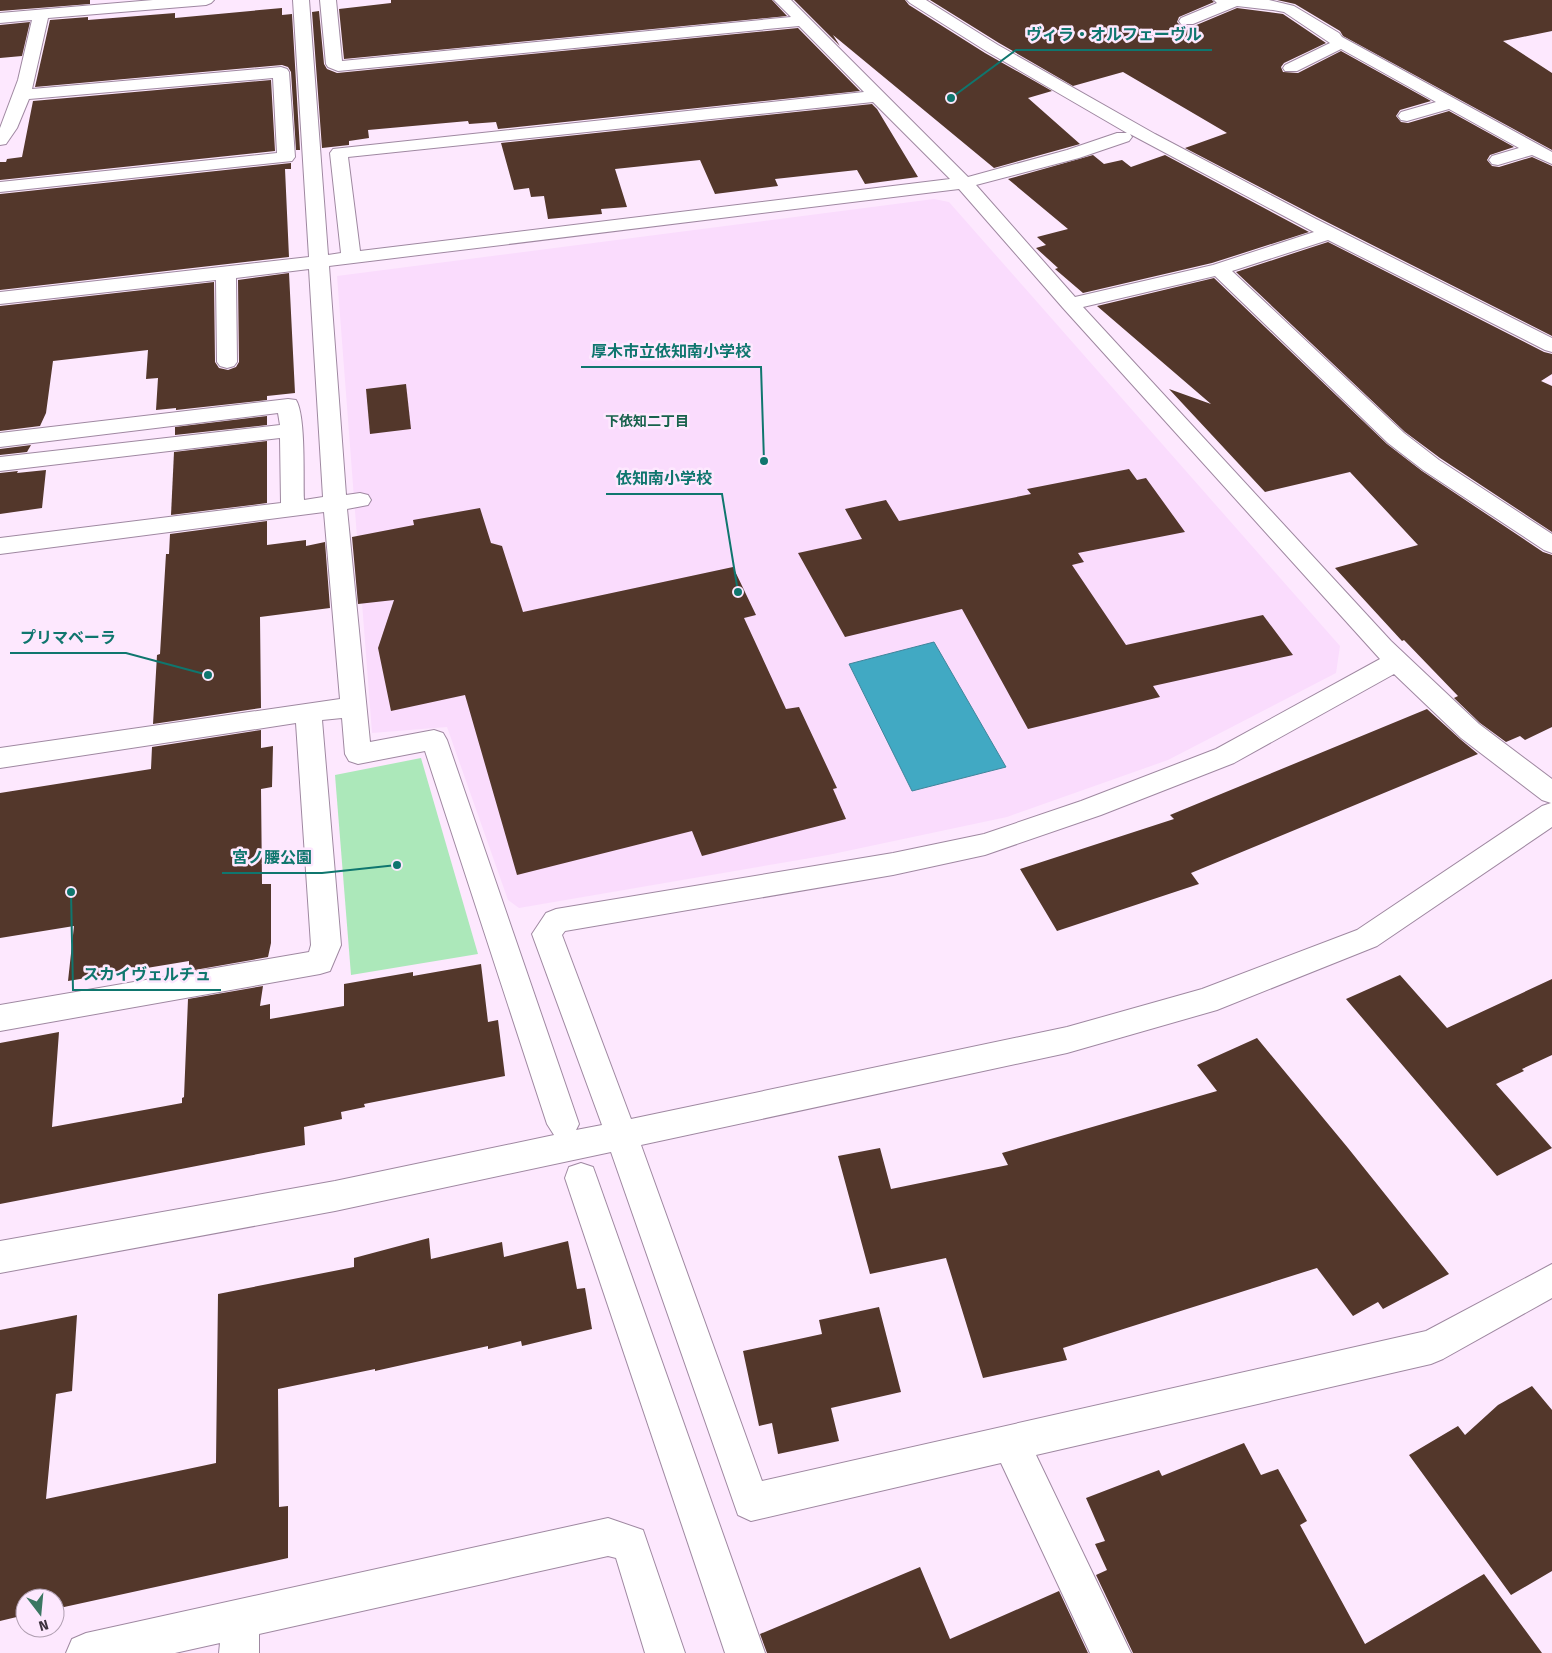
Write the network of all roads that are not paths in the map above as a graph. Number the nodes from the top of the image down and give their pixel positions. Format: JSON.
{"nodes":[{"id":1,"x":206,"y":0,"type":"edge"},
{"id":2,"x":302,"y":0,"type":"edge"},
{"id":3,"x":328,"y":0,"type":"edge"},
{"id":4,"x":782,"y":0,"type":"edge"},
{"id":5,"x":915,"y":0,"type":"edge"},
{"id":6,"x":1228,"y":1,"type":"edge"},
{"id":7,"x":42,"y":14,"type":"junction"},
{"id":8,"x":0,"y":18,"type":"edge"},
{"id":9,"x":1188,"y":20,"type":"dead end"},
{"id":10,"x":803,"y":21,"type":"junction"},
{"id":11,"x":1342,"y":43,"type":"junction"},
{"id":12,"x":1291,"y":68,"type":"dead end"},
{"id":13,"x":22,"y":95,"type":"junction"},
{"id":14,"x":878,"y":96,"type":"junction"},
{"id":15,"x":1451,"y":103,"type":"junction"},
{"id":16,"x":1407,"y":116,"type":"dead end"},
{"id":17,"x":1123,"y":137,"type":"dead end"},
{"id":18,"x":0,"y":140,"type":"edge"},
{"id":19,"x":1533,"y":149,"type":"junction"},
{"id":20,"x":1552,"y":159,"type":"edge"},
{"id":21,"x":1498,"y":160,"type":"dead end"},
{"id":22,"x":964,"y":183,"type":"junction"},
{"id":23,"x":0,"y":187,"type":"edge"},
{"id":24,"x":1330,"y":233,"type":"junction"},
{"id":25,"x":351,"y":258,"type":"junction"},
{"id":26,"x":317,"y":262,"type":"junction"},
{"id":27,"x":1219,"y":269,"type":"junction"},
{"id":28,"x":226,"y":273,"type":"junction"},
{"id":29,"x":0,"y":298,"type":"edge"},
{"id":30,"x":1070,"y":304,"type":"junction"},
{"id":31,"x":1552,"y":346,"type":"edge"},
{"id":32,"x":228,"y":362,"type":"dead end"},
{"id":33,"x":291,"y":430,"type":"junction"},
{"id":34,"x":0,"y":440,"type":"edge"},
{"id":35,"x":0,"y":464,"type":"edge"},
{"id":36,"x":347,"y":502,"type":"junction"},
{"id":37,"x":293,"y":508,"type":"junction"},
{"id":38,"x":1552,"y":545,"type":"edge"},
{"id":39,"x":0,"y":546,"type":"edge"},
{"id":40,"x":1397,"y":661,"type":"junction"},
{"id":41,"x":354,"y":707,"type":"junction"},
{"id":42,"x":308,"y":712,"type":"junction"},
{"id":43,"x":0,"y":758,"type":"edge"},
{"id":44,"x":1552,"y":793,"type":"edge"},
{"id":45,"x":1552,"y":813,"type":"edge"},
{"id":46,"x":0,"y":1018,"type":"edge"},
{"id":47,"x":562,"y":1124,"type":"dead end"},
{"id":48,"x":620,"y":1134,"type":"junction"},
{"id":49,"x":581,"y":1178,"type":"dead end"},
{"id":50,"x":0,"y":1257,"type":"edge"},
{"id":51,"x":1552,"y":1280,"type":"edge"},
{"id":52,"x":1011,"y":1443,"type":"junction"},
{"id":53,"x":239,"y":1636,"type":"edge"},
{"id":54,"x":86,"y":1653,"type":"edge"},
{"id":55,"x":665,"y":1653,"type":"edge"},
{"id":56,"x":745,"y":1653,"type":"edge"},
{"id":57,"x":1111,"y":1653,"type":"edge"}],
"edges":[{"from":1,"to":7,"type":"street"},
{"from":2,"to":26,"type":"street"},
{"from":3,"to":10,"type":"street"},
{"from":4,"to":10,"type":"street"},
{"from":5,"to":24,"type":"street"},
{"from":6,"to":9,"type":"street"},
{"from":6,"to":11,"type":"street"},
{"from":7,"to":8,"type":"street"},
{"from":7,"to":13,"type":"street"},
{"from":10,"to":14,"type":"street"},
{"from":11,"to":12,"type":"street"},
{"from":11,"to":15,"type":"street"},
{"from":13,"to":18,"type":"street"},
{"from":13,"to":23,"type":"street"},
{"from":14,"to":22,"type":"street"},
{"from":14,"to":25,"type":"street"},
{"from":15,"to":16,"type":"street"},
{"from":15,"to":19,"type":"street"},
{"from":17,"to":22,"type":"street"},
{"from":19,"to":20,"type":"street"},
{"from":19,"to":21,"type":"street"},
{"from":22,"to":25,"type":"street"},
{"from":22,"to":30,"type":"street"},
{"from":24,"to":27,"type":"street"},
{"from":24,"to":31,"type":"street"},
{"from":25,"to":26,"type":"street"},
{"from":26,"to":28,"type":"street"},
{"from":26,"to":36,"type":"street"},
{"from":27,"to":30,"type":"street"},
{"from":27,"to":38,"type":"street"},
{"from":28,"to":29,"type":"street"},
{"from":28,"to":32,"type":"street"},
{"from":30,"to":40,"type":"street"},
{"from":33,"to":34,"type":"street"},
{"from":33,"to":35,"type":"street"},
{"from":33,"to":37,"type":"street"},
{"from":36,"to":37,"type":"street"},
{"from":36,"to":41,"type":"street"},
{"from":37,"to":39,"type":"street"},
{"from":40,"to":44,"type":"street"},
{"from":40,"to":48,"type":"street"},
{"from":41,"to":42,"type":"street"},
{"from":41,"to":47,"type":"street"},
{"from":42,"to":43,"type":"street"},
{"from":42,"to":46,"type":"street"},
{"from":45,"to":48,"type":"street"},
{"from":48,"to":50,"type":"street"},
{"from":48,"to":52,"type":"street"},
{"from":49,"to":56,"type":"street"},
{"from":51,"to":52,"type":"street"},
{"from":52,"to":57,"type":"street"},
{"from":53,"to":54,"type":"street"},
{"from":53,"to":55,"type":"street"}]}
